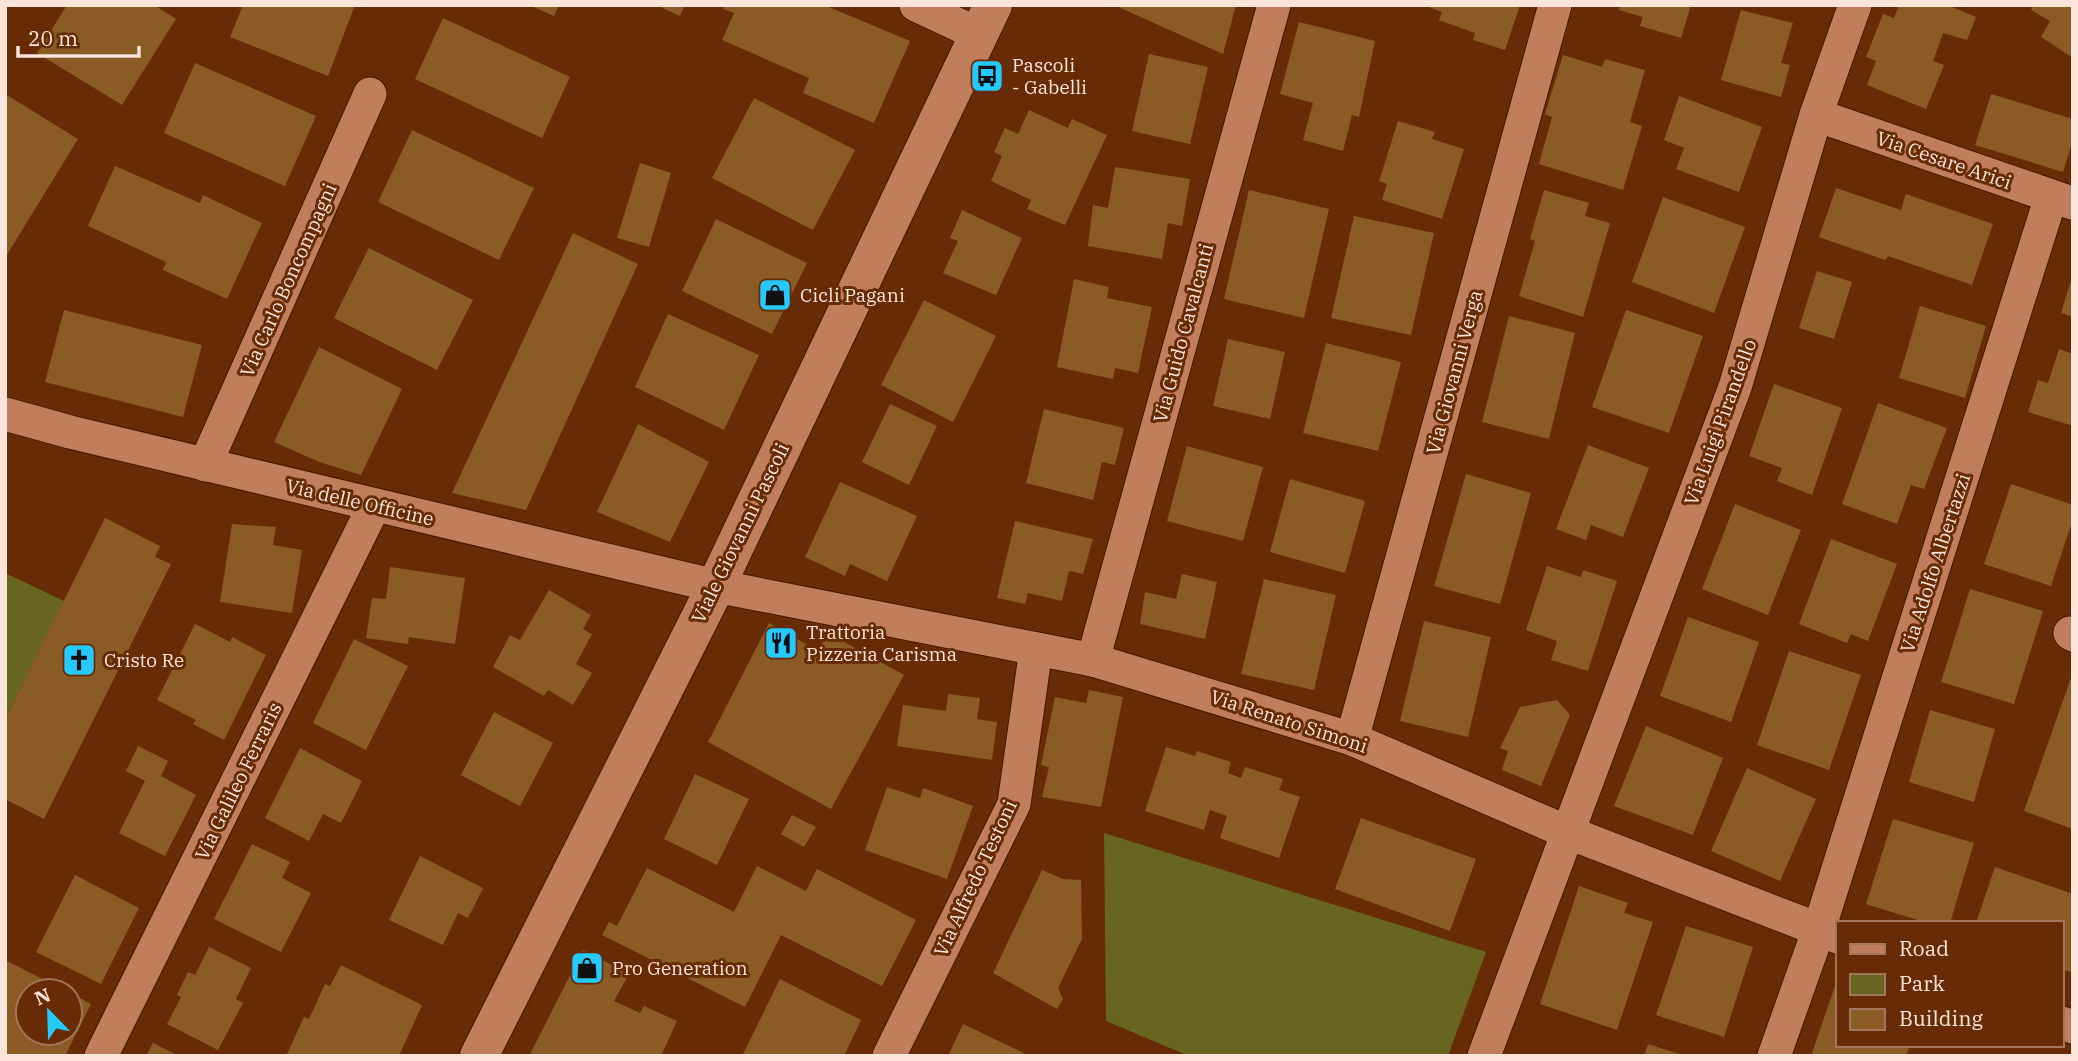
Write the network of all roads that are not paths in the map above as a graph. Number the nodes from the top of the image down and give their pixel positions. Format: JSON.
{"nodes":[{"id":1,"x":916,"y":5,"type":"edge"},
{"id":2,"x":1274,"y":5,"type":"edge"},
{"id":3,"x":1555,"y":5,"type":"edge"},
{"id":4,"x":1855,"y":5,"type":"edge"},
{"id":5,"x":985,"y":20,"type":"edge"},
{"id":6,"x":370,"y":94,"type":"dead end"},
{"id":7,"x":1816,"y":115,"type":"junction"},
{"id":8,"x":2062,"y":200,"type":"edge"},
{"id":9,"x":5,"y":414,"type":"edge"},
{"id":10,"x":205,"y":465,"type":"junction"},
{"id":11,"x":374,"y":506,"type":"junction"},
{"id":12,"x":716,"y":586,"type":"junction"},
{"id":13,"x":1036,"y":649,"type":"junction"},
{"id":14,"x":1093,"y":660,"type":"junction"},
{"id":15,"x":1352,"y":739,"type":"junction"},
{"id":16,"x":1567,"y":832,"type":"junction"},
{"id":17,"x":1828,"y":933,"type":"edge"},
{"id":18,"x":101,"y":1056,"type":"edge"},
{"id":19,"x":479,"y":1056,"type":"edge"},
{"id":20,"x":889,"y":1056,"type":"edge"},
{"id":21,"x":1484,"y":1056,"type":"edge"},
{"id":22,"x":1774,"y":1056,"type":"edge"}],
"edges":[{"from":1,"to":5,"type":"street"},
{"from":2,"to":14,"type":"street","name":"Via Guido Cavalcanti"},
{"from":3,"to":15,"type":"street","name":"Via Giovanni Verga"},
{"from":4,"to":7,"type":"street","name":"Via Luigi Pirandello"},
{"from":5,"to":12,"type":"street","name":"Viale Giovanni Pascoli"},
{"from":6,"to":10,"type":"street","name":"Via Carlo Boncompagni"},
{"from":7,"to":8,"type":"street","name":"Via Cesare Arici"},
{"from":7,"to":16,"type":"street","name":"Via Luigi Pirandello"},
{"from":8,"to":17,"type":"street","name":"Via Adolfo Albertazzi"},
{"from":9,"to":10,"type":"street","name":"Via delle Officine"},
{"from":10,"to":11,"type":"street","name":"Via delle Officine"},
{"from":11,"to":12,"type":"street","name":"Via delle Officine"},
{"from":11,"to":18,"type":"street","name":"Via Galileo Ferraris"},
{"from":12,"to":13,"type":"street","name":"Via Renato Simoni"},
{"from":12,"to":19,"type":"street","name":"Viale Giovanni Pascoli"},
{"from":13,"to":14,"type":"street","name":"Via Renato Simoni"},
{"from":13,"to":20,"type":"street","name":"Via Alfredo Testoni"},
{"from":14,"to":15,"type":"street","name":"Via Renato Simoni"},
{"from":15,"to":16,"type":"street","name":"Via Renato Simoni"},
{"from":16,"to":17,"type":"street","name":"Via Renato Simoni"},
{"from":16,"to":21,"type":"street","name":"Via Luigi Pirandello"},
{"from":17,"to":22,"type":"street","name":"Via Adolfo Albertazzi"}]}
